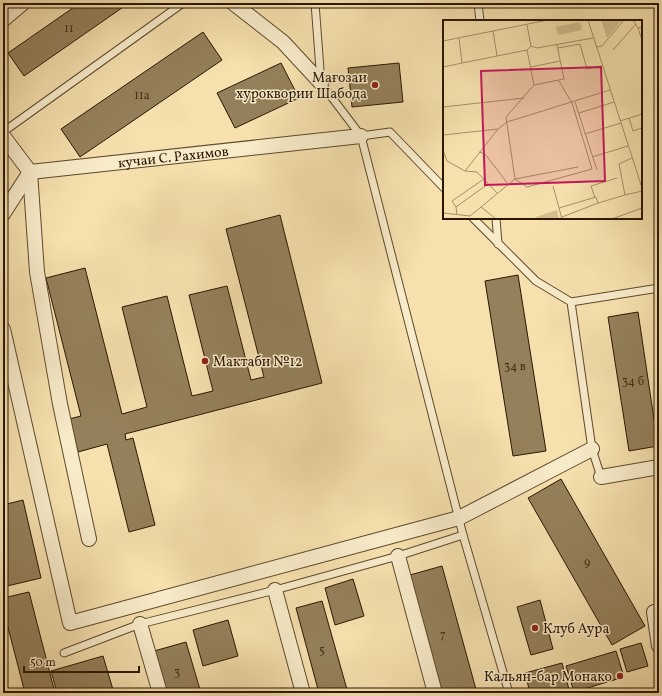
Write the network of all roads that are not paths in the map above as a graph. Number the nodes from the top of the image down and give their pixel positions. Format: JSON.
{"nodes":[{"id":1,"x":22,"y":3,"type":"edge"},
{"id":2,"x":184,"y":3,"type":"edge"},
{"id":3,"x":233,"y":3,"type":"edge"},
{"id":4,"x":315,"y":3,"type":"edge"},
{"id":5,"x":478,"y":3,"type":"edge"},
{"id":6,"x":5,"y":14,"type":"edge"},
{"id":7,"x":480,"y":20,"type":"edge"},
{"id":8,"x":321,"y":83,"type":"junction"},
{"id":9,"x":3,"y":132,"type":"edge"},
{"id":10,"x":3,"y":136,"type":"edge"},
{"id":11,"x":361,"y":136,"type":"junction"},
{"id":12,"x":30,"y":172,"type":"junction"},
{"id":13,"x":443,"y":187,"type":"edge"},
{"id":14,"x":3,"y":214,"type":"edge"},
{"id":15,"x":474,"y":219,"type":"edge"},
{"id":16,"x":496,"y":219,"type":"edge"},
{"id":17,"x":498,"y":244,"type":"junction"},
{"id":18,"x":659,"y":288,"type":"edge"},
{"id":19,"x":571,"y":302,"type":"junction"},
{"id":20,"x":3,"y":329,"type":"edge"},
{"id":21,"x":592,"y":449,"type":"junction"},
{"id":22,"x":659,"y":467,"type":"edge"},
{"id":23,"x":601,"y":477,"type":"joint"},
{"id":24,"x":459,"y":518,"type":"junction"},
{"id":25,"x":463,"y":535,"type":"junction"},
{"id":26,"x":90,"y":539,"type":"dead end"},
{"id":27,"x":398,"y":556,"type":"junction"},
{"id":28,"x":275,"y":590,"type":"junction"},
{"id":29,"x":659,"y":611,"type":"edge"},
{"id":30,"x":140,"y":624,"type":"junction"},
{"id":31,"x":659,"y":646,"type":"edge"},
{"id":32,"x":64,"y":653,"type":"dead end"},
{"id":33,"x":160,"y":693,"type":"edge"},
{"id":34,"x":303,"y":693,"type":"edge"},
{"id":35,"x":435,"y":693,"type":"edge"},
{"id":36,"x":509,"y":693,"type":"edge"}],
"edges":[{"from":1,"to":6,"type":"street"},
{"from":2,"to":9,"type":"lane"},
{"from":3,"to":8,"type":"street"},
{"from":4,"to":8,"type":"lane"},
{"from":5,"to":7,"type":"lane"},
{"from":8,"to":11,"type":"lane"},
{"from":10,"to":12,"type":"street"},
{"from":11,"to":12,"type":"street","name":"кучаи С. Рахимов"},
{"from":11,"to":13,"type":"lane"},
{"from":11,"to":24,"type":"lane"},
{"from":12,"to":14,"type":"street"},
{"from":12,"to":26,"type":"street"},
{"from":15,"to":17,"type":"lane"},
{"from":16,"to":17,"type":"lane"},
{"from":17,"to":19,"type":"lane"},
{"from":18,"to":19,"type":"lane"},
{"from":19,"to":21,"type":"lane"},
{"from":20,"to":24,"type":"street"},
{"from":21,"to":23,"type":"lane"},
{"from":21,"to":24,"type":"street"},
{"from":22,"to":23,"type":"street"},
{"from":24,"to":25,"type":"lane"},
{"from":25,"to":27,"type":"lane"},
{"from":25,"to":36,"type":"lane"},
{"from":27,"to":28,"type":"lane"},
{"from":27,"to":35,"type":"street"},
{"from":28,"to":30,"type":"lane"},
{"from":28,"to":34,"type":"street"},
{"from":29,"to":31,"type":"street"},
{"from":30,"to":32,"type":"lane"},
{"from":30,"to":33,"type":"street"}]}
